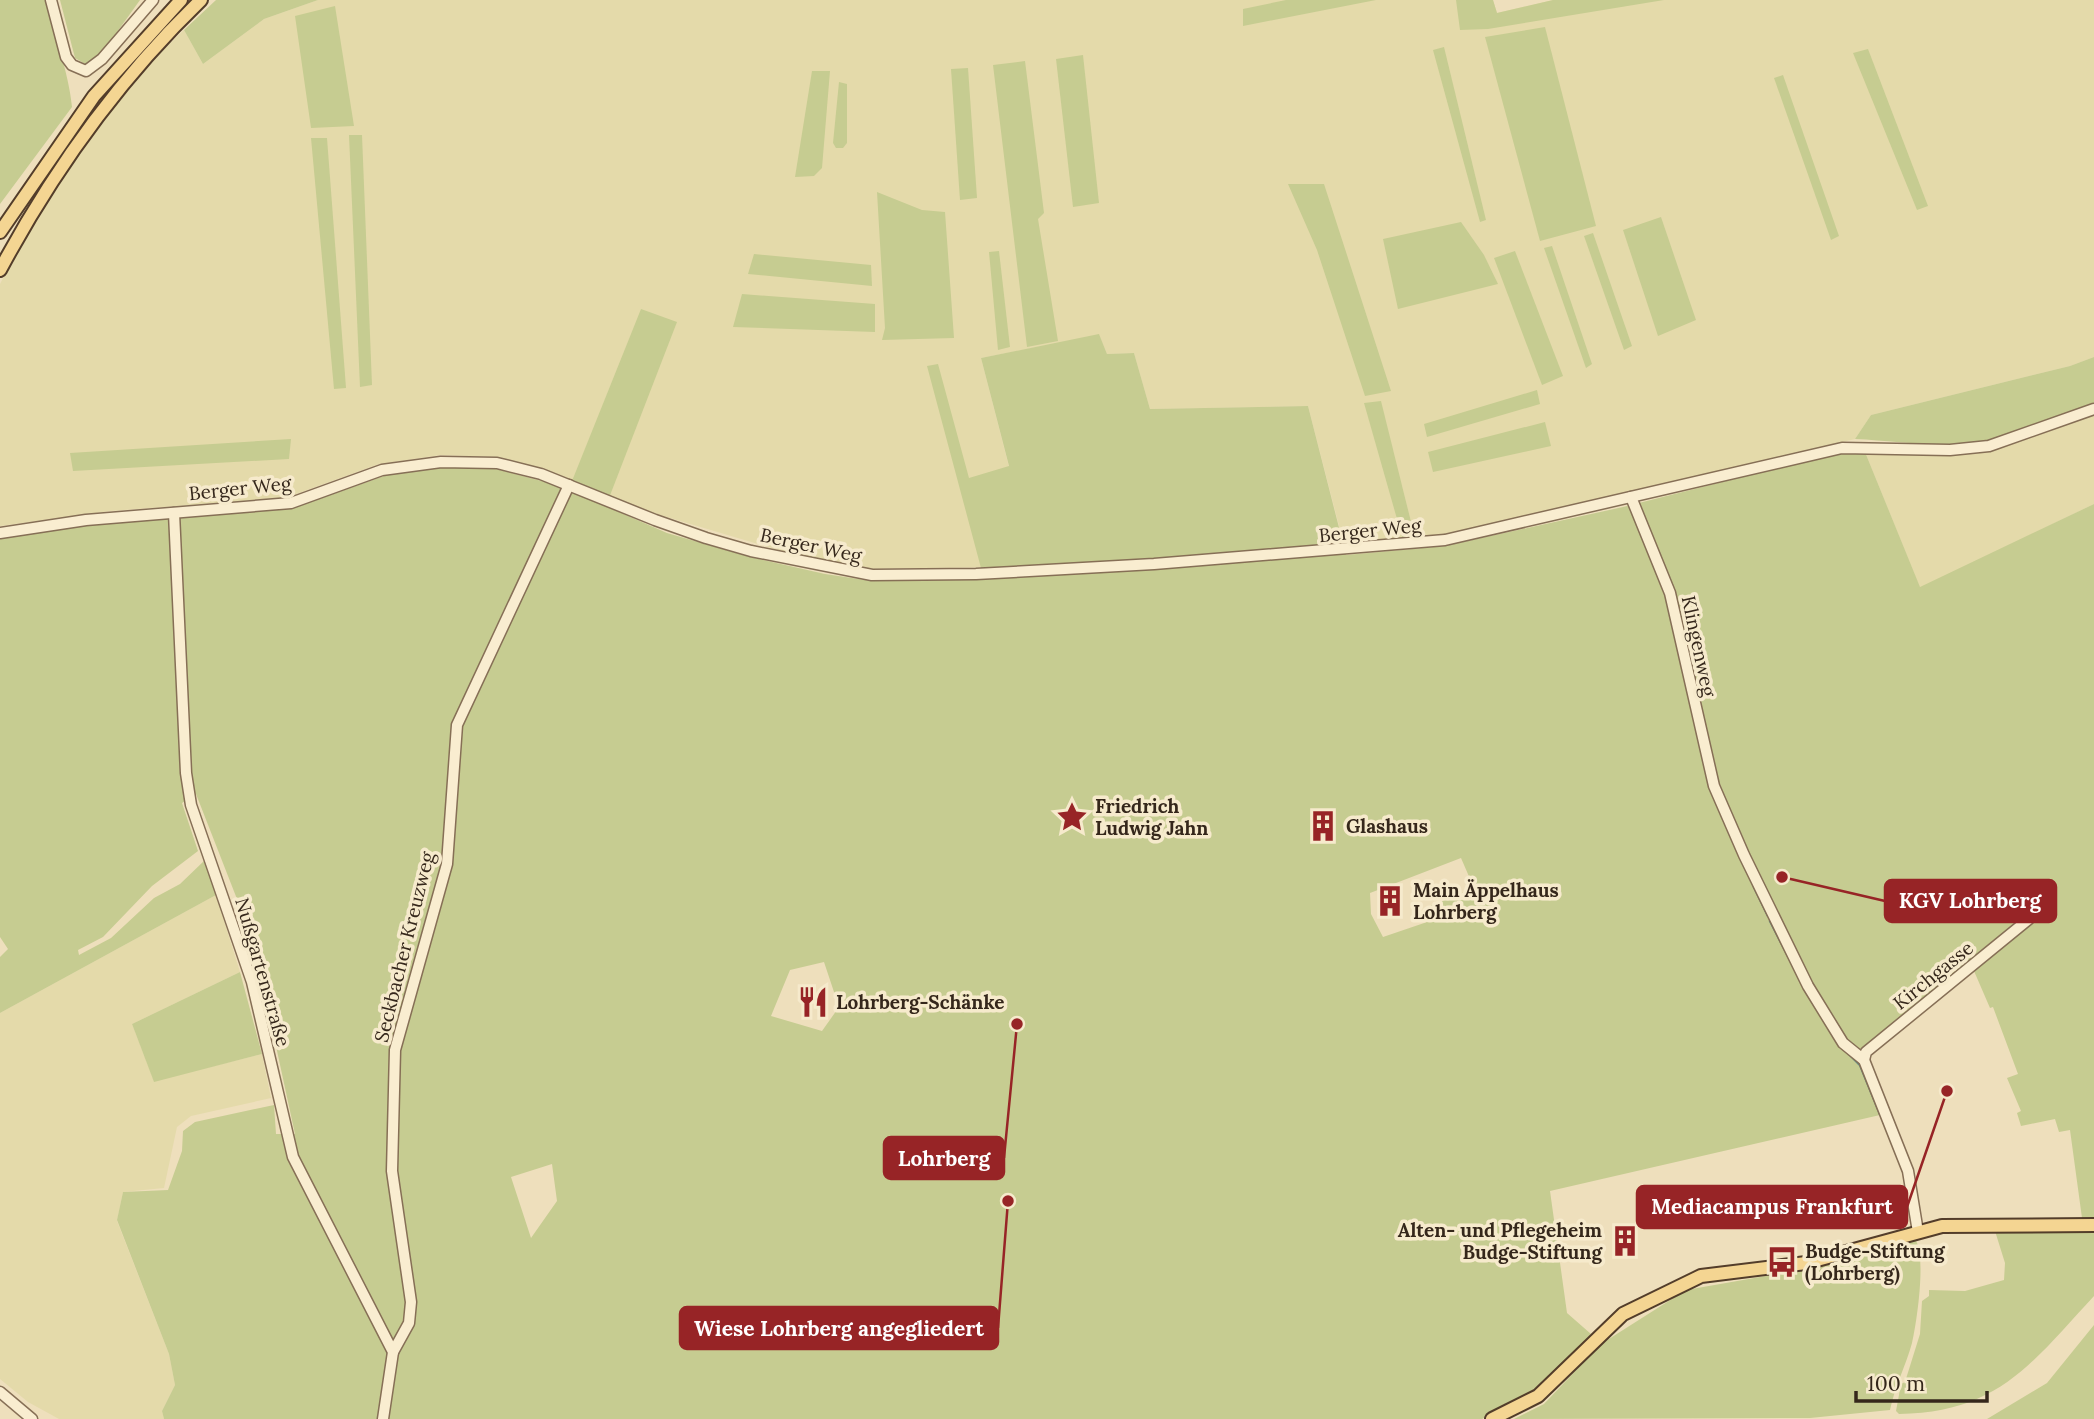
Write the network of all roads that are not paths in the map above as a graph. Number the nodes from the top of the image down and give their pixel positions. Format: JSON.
{"nodes":[{"id":1,"x":51,"y":0,"type":"edge"},
{"id":2,"x":153,"y":0,"type":"edge"},
{"id":3,"x":181,"y":0,"type":"edge"},
{"id":4,"x":201,"y":0,"type":"edge"},
{"id":5,"x":0,"y":232,"type":"edge"},
{"id":6,"x":0,"y":270,"type":"edge"},
{"id":7,"x":2094,"y":409,"type":"edge"},
{"id":8,"x":569,"y":485,"type":"junction"},
{"id":9,"x":1631,"y":497,"type":"junction"},
{"id":10,"x":174,"y":513,"type":"junction"},
{"id":11,"x":0,"y":533,"type":"edge"},
{"id":12,"x":2029,"y":919,"type":"dead end"},
{"id":13,"x":1864,"y":1060,"type":"junction"},
{"id":14,"x":2094,"y":1225,"type":"edge"},
{"id":15,"x":1918,"y":1232,"type":"junction"},
{"id":16,"x":393,"y":1352,"type":"junction"},
{"id":17,"x":0,"y":1392,"type":"edge"},
{"id":18,"x":32,"y":1419,"type":"edge"},
{"id":19,"x":383,"y":1419,"type":"edge"},
{"id":20,"x":1492,"y":1419,"type":"edge"}],
"edges":[{"from":1,"to":2,"type":"street"},
{"from":3,"to":5,"type":"main road"},
{"from":4,"to":6,"type":"main road"},
{"from":7,"to":9,"type":"street"},
{"from":8,"to":9,"type":"street","name":"Berger Weg"},
{"from":8,"to":10,"type":"street","name":"Berger Weg"},
{"from":8,"to":16,"type":"street","name":"Seckbacher Kreuzweg"},
{"from":9,"to":13,"type":"street","name":"Klingenweg"},
{"from":10,"to":11,"type":"street","name":"Berger Weg"},
{"from":10,"to":16,"type":"street","name":"Nußgartenstraße"},
{"from":12,"to":13,"type":"street","name":"Kirchgasse"},
{"from":13,"to":15,"type":"street","name":"Klingenweg"},
{"from":14,"to":15,"type":"main road"},
{"from":15,"to":20,"type":"main road"},
{"from":16,"to":19,"type":"street"},
{"from":17,"to":18,"type":"street"}]}
